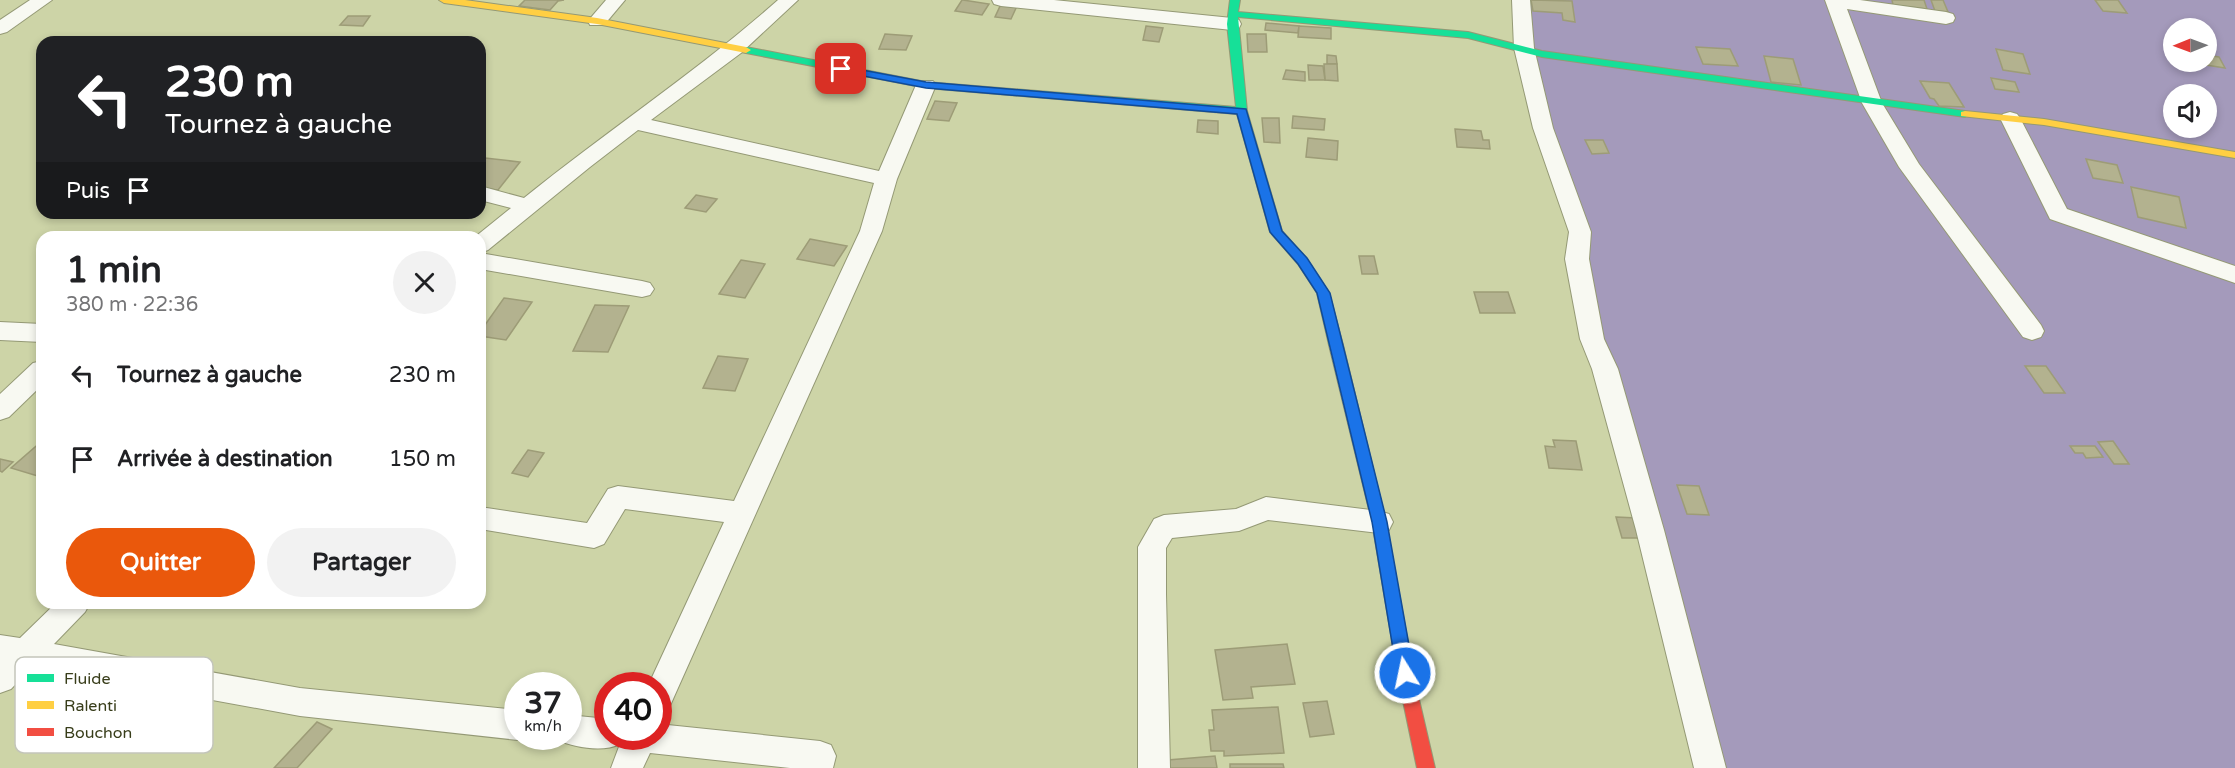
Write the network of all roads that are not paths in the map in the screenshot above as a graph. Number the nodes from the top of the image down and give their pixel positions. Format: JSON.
{"nodes":[{"id":1,"x":43,"y":0,"type":"edge"},
{"id":2,"x":444,"y":0,"type":"edge"},
{"id":3,"x":616,"y":0,"type":"edge"},
{"id":4,"x":789,"y":0,"type":"edge"},
{"id":5,"x":1001,"y":0,"type":"edge"},
{"id":6,"x":1521,"y":0,"type":"edge"},
{"id":7,"x":1835,"y":1,"type":"edge"},
{"id":8,"x":508,"y":4,"type":"edge"},
{"id":9,"x":1233,"y":13,"type":"edge"},
{"id":10,"x":1946,"y":18,"type":"dead end"},
{"id":11,"x":597,"y":21,"type":"junction"},
{"id":12,"x":0,"y":28,"type":"edge"},
{"id":13,"x":1524,"y":48,"type":"junction"},
{"id":14,"x":734,"y":49,"type":"junction"},
{"id":15,"x":926,"y":85,"type":"junction"},
{"id":16,"x":1872,"y":102,"type":"junction"},
{"id":17,"x":1242,"y":111,"type":"junction"},
{"id":18,"x":2010,"y":118,"type":"junction"},
{"id":19,"x":635,"y":123,"type":"junction"},
{"id":20,"x":2235,"y":155,"type":"edge"},
{"id":21,"x":886,"y":179,"type":"junction"},
{"id":22,"x":486,"y":195,"type":"edge"},
{"id":23,"x":529,"y":206,"type":"junction"},
{"id":24,"x":486,"y":239,"type":"edge"},
{"id":25,"x":486,"y":262,"type":"edge"},
{"id":26,"x":2235,"y":275,"type":"edge"},
{"id":27,"x":642,"y":289,"type":"dead end"},
{"id":28,"x":0,"y":331,"type":"edge"},
{"id":29,"x":2032,"y":331,"type":"dead end"},
{"id":30,"x":36,"y":333,"type":"edge"},
{"id":31,"x":36,"y":376,"type":"edge"},
{"id":32,"x":0,"y":410,"type":"edge"},
{"id":33,"x":743,"y":513,"type":"junction"},
{"id":34,"x":486,"y":519,"type":"edge"},
{"id":35,"x":1379,"y":522,"type":"junction"},
{"id":36,"x":67,"y":609,"type":"edge"},
{"id":37,"x":12,"y":650,"type":"edge"},
{"id":38,"x":51,"y":657,"type":"edge"},
{"id":39,"x":670,"y":672,"type":"edge"},
{"id":40,"x":0,"y":679,"type":"edge"},
{"id":41,"x":213,"y":686,"type":"edge"},
{"id":42,"x":504,"y":724,"type":"edge"},
{"id":43,"x":672,"y":741,"type":"edge"},
{"id":44,"x":633,"y":750,"type":"edge"},
{"id":45,"x":627,"y":768,"type":"edge"},
{"id":46,"x":817,"y":768,"type":"edge"},
{"id":47,"x":1154,"y":768,"type":"edge"},
{"id":48,"x":1426,"y":768,"type":"edge"},
{"id":49,"x":1710,"y":768,"type":"edge"}],
"edges":[{"from":1,"to":12,"type":"street"},
{"from":2,"to":8,"type":"street"},
{"from":3,"to":11,"type":"street"},
{"from":4,"to":14,"type":"street"},
{"from":5,"to":9,"type":"street"},
{"from":6,"to":13,"type":"street"},
{"from":7,"to":10,"type":"street"},
{"from":7,"to":16,"type":"street"},
{"from":8,"to":11,"type":"street"},
{"from":9,"to":13,"type":"street"},
{"from":9,"to":17,"type":"street"},
{"from":11,"to":14,"type":"street"},
{"from":13,"to":16,"type":"street"},
{"from":13,"to":49,"type":"street"},
{"from":14,"to":15,"type":"street"},
{"from":14,"to":19,"type":"street"},
{"from":15,"to":17,"type":"street"},
{"from":15,"to":21,"type":"street"},
{"from":16,"to":18,"type":"street"},
{"from":16,"to":29,"type":"street"},
{"from":17,"to":35,"type":"street"},
{"from":18,"to":20,"type":"street"},
{"from":18,"to":26,"type":"street"},
{"from":19,"to":21,"type":"street"},
{"from":19,"to":23,"type":"street"},
{"from":21,"to":33,"type":"street"},
{"from":22,"to":23,"type":"street"},
{"from":23,"to":24,"type":"street"},
{"from":25,"to":27,"type":"street"},
{"from":28,"to":30,"type":"street"},
{"from":31,"to":32,"type":"street"},
{"from":33,"to":34,"type":"street"},
{"from":33,"to":39,"type":"street"},
{"from":35,"to":47,"type":"street"},
{"from":35,"to":48,"type":"street"},
{"from":36,"to":37,"type":"street"},
{"from":37,"to":38,"type":"street"},
{"from":37,"to":40,"type":"street"},
{"from":41,"to":42,"type":"street"},
{"from":43,"to":46,"type":"street"},
{"from":44,"to":45,"type":"street"}]}
